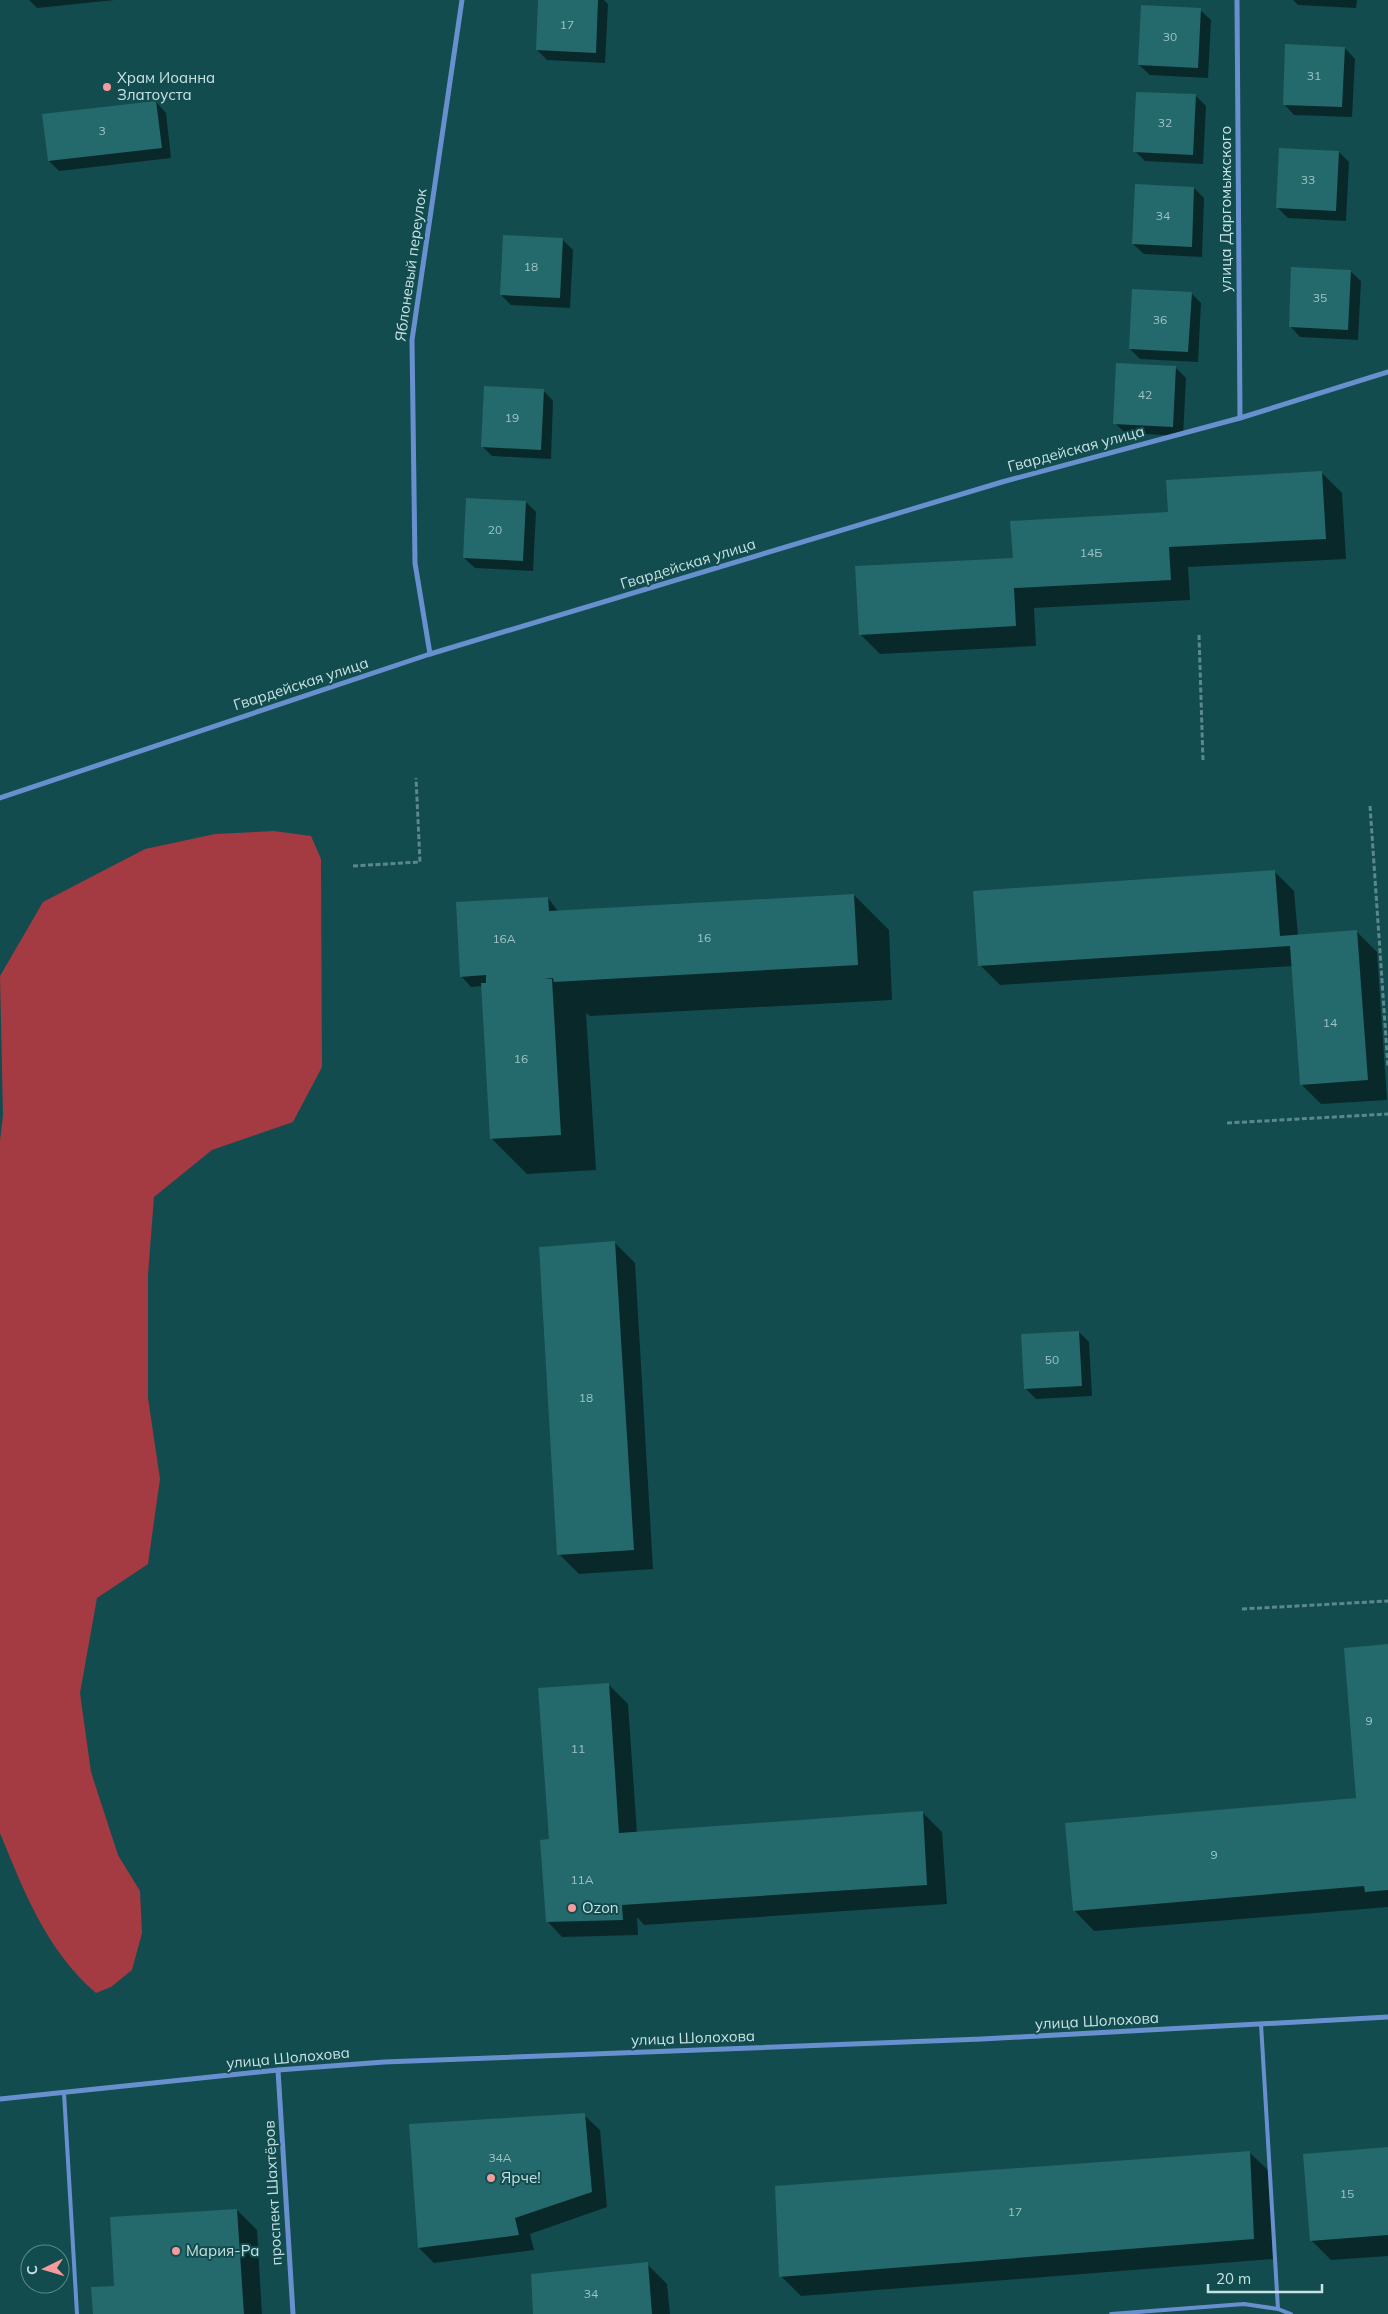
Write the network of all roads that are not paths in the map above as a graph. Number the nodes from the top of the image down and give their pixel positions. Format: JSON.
{"nodes":[{"id":1,"x":462,"y":0,"type":"edge"},
{"id":2,"x":1237,"y":0,"type":"edge"},
{"id":3,"x":1388,"y":372,"type":"edge"},
{"id":4,"x":1240,"y":418,"type":"junction"},
{"id":5,"x":430,"y":654,"type":"junction"},
{"id":6,"x":0,"y":798,"type":"edge"},
{"id":7,"x":1388,"y":2017,"type":"edge"},
{"id":8,"x":1261,"y":2024,"type":"junction"},
{"id":9,"x":278,"y":2070,"type":"junction"},
{"id":10,"x":64,"y":2093,"type":"junction"},
{"id":11,"x":0,"y":2099,"type":"edge"},
{"id":12,"x":1278,"y":2309,"type":"junction"},
{"id":13,"x":77,"y":2314,"type":"edge"},
{"id":14,"x":293,"y":2314,"type":"edge"},
{"id":15,"x":1111,"y":2314,"type":"edge"},
{"id":16,"x":1291,"y":2314,"type":"edge"}],
"edges":[{"from":1,"to":5,"type":"street","name":"Яблоневый переулок"},
{"from":2,"to":4,"type":"street","name":"улица Даргомыжского"},
{"from":3,"to":4,"type":"street","name":"Гвардейская улица"},
{"from":4,"to":5,"type":"street","name":"Гвардейская улица"},
{"from":5,"to":6,"type":"street","name":"Гвардейская улица"},
{"from":7,"to":8,"type":"street","name":"улица Шолохова"},
{"from":8,"to":9,"type":"street","name":"улица Шолохова"},
{"from":8,"to":12,"type":"lane"},
{"from":9,"to":10,"type":"street","name":"улица Шолохова"},
{"from":9,"to":14,"type":"street","name":"проспект Шахтёров"},
{"from":10,"to":11,"type":"street","name":"улица Шолохова"},
{"from":10,"to":13,"type":"lane"},
{"from":12,"to":15,"type":"lane"},
{"from":12,"to":16,"type":"lane"}]}
